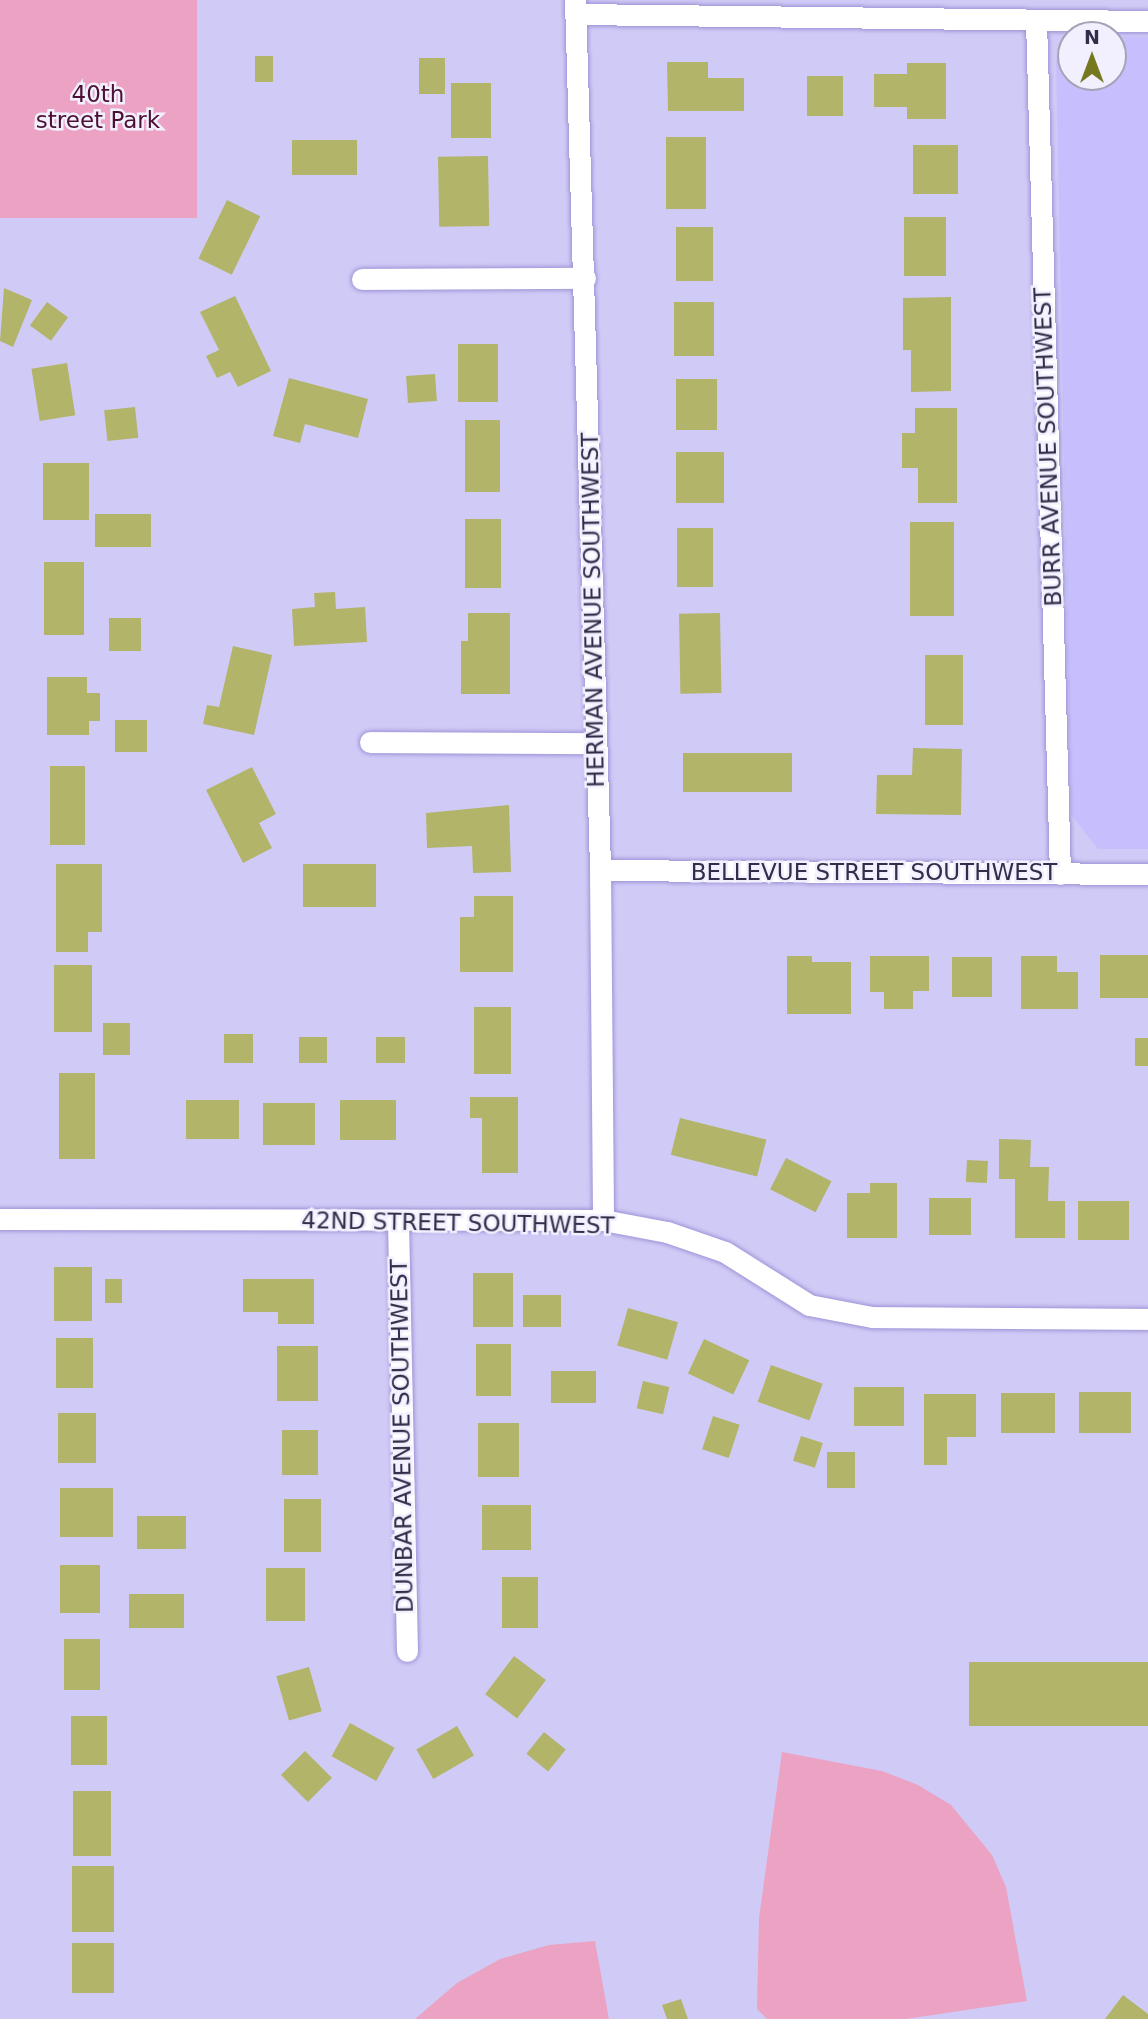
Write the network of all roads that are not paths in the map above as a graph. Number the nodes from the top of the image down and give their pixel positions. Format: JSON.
{"nodes":[{"id":1,"x":575,"y":7,"type":"edge"},
{"id":2,"x":1037,"y":20,"type":"junction"},
{"id":3,"x":1148,"y":21,"type":"edge"},
{"id":4,"x":585,"y":278,"type":"junction"},
{"id":5,"x":362,"y":279,"type":"dead end"},
{"id":6,"x":370,"y":742,"type":"dead end"},
{"id":7,"x":596,"y":743,"type":"junction"},
{"id":8,"x":600,"y":870,"type":"junction"},
{"id":9,"x":1060,"y":874,"type":"junction"},
{"id":10,"x":1148,"y":874,"type":"edge"},
{"id":11,"x":0,"y":1219,"type":"edge"},
{"id":12,"x":603,"y":1220,"type":"junction"},
{"id":13,"x":398,"y":1221,"type":"junction"},
{"id":14,"x":1148,"y":1320,"type":"edge"},
{"id":15,"x":407,"y":1651,"type":"dead end"}],
"edges":[{"from":1,"to":2,"type":"street"},
{"from":1,"to":4,"type":"street","name":"HERMAN AVENUE SOUTHWEST"},
{"from":2,"to":3,"type":"street"},
{"from":2,"to":9,"type":"street","name":"BURR AVENUE SOUTHWEST"},
{"from":4,"to":5,"type":"street"},
{"from":4,"to":7,"type":"street","name":"HERMAN AVENUE SOUTHWEST"},
{"from":6,"to":7,"type":"street"},
{"from":7,"to":8,"type":"street","name":"HERMAN AVENUE SOUTHWEST"},
{"from":8,"to":9,"type":"street","name":"BELLEVUE STREET SOUTHWEST"},
{"from":8,"to":12,"type":"street","name":"HERMAN AVENUE SOUTHWEST"},
{"from":9,"to":10,"type":"street","name":"BELLEVUE STREET SOUTHWEST"},
{"from":11,"to":13,"type":"street","name":"42ND STREET SOUTHWEST"},
{"from":12,"to":13,"type":"street","name":"42ND STREET SOUTHWEST"},
{"from":12,"to":14,"type":"street","name":"42ND STREET SOUTHWEST"},
{"from":13,"to":15,"type":"street","name":"DUNBAR AVENUE SOUTHWEST"}]}
